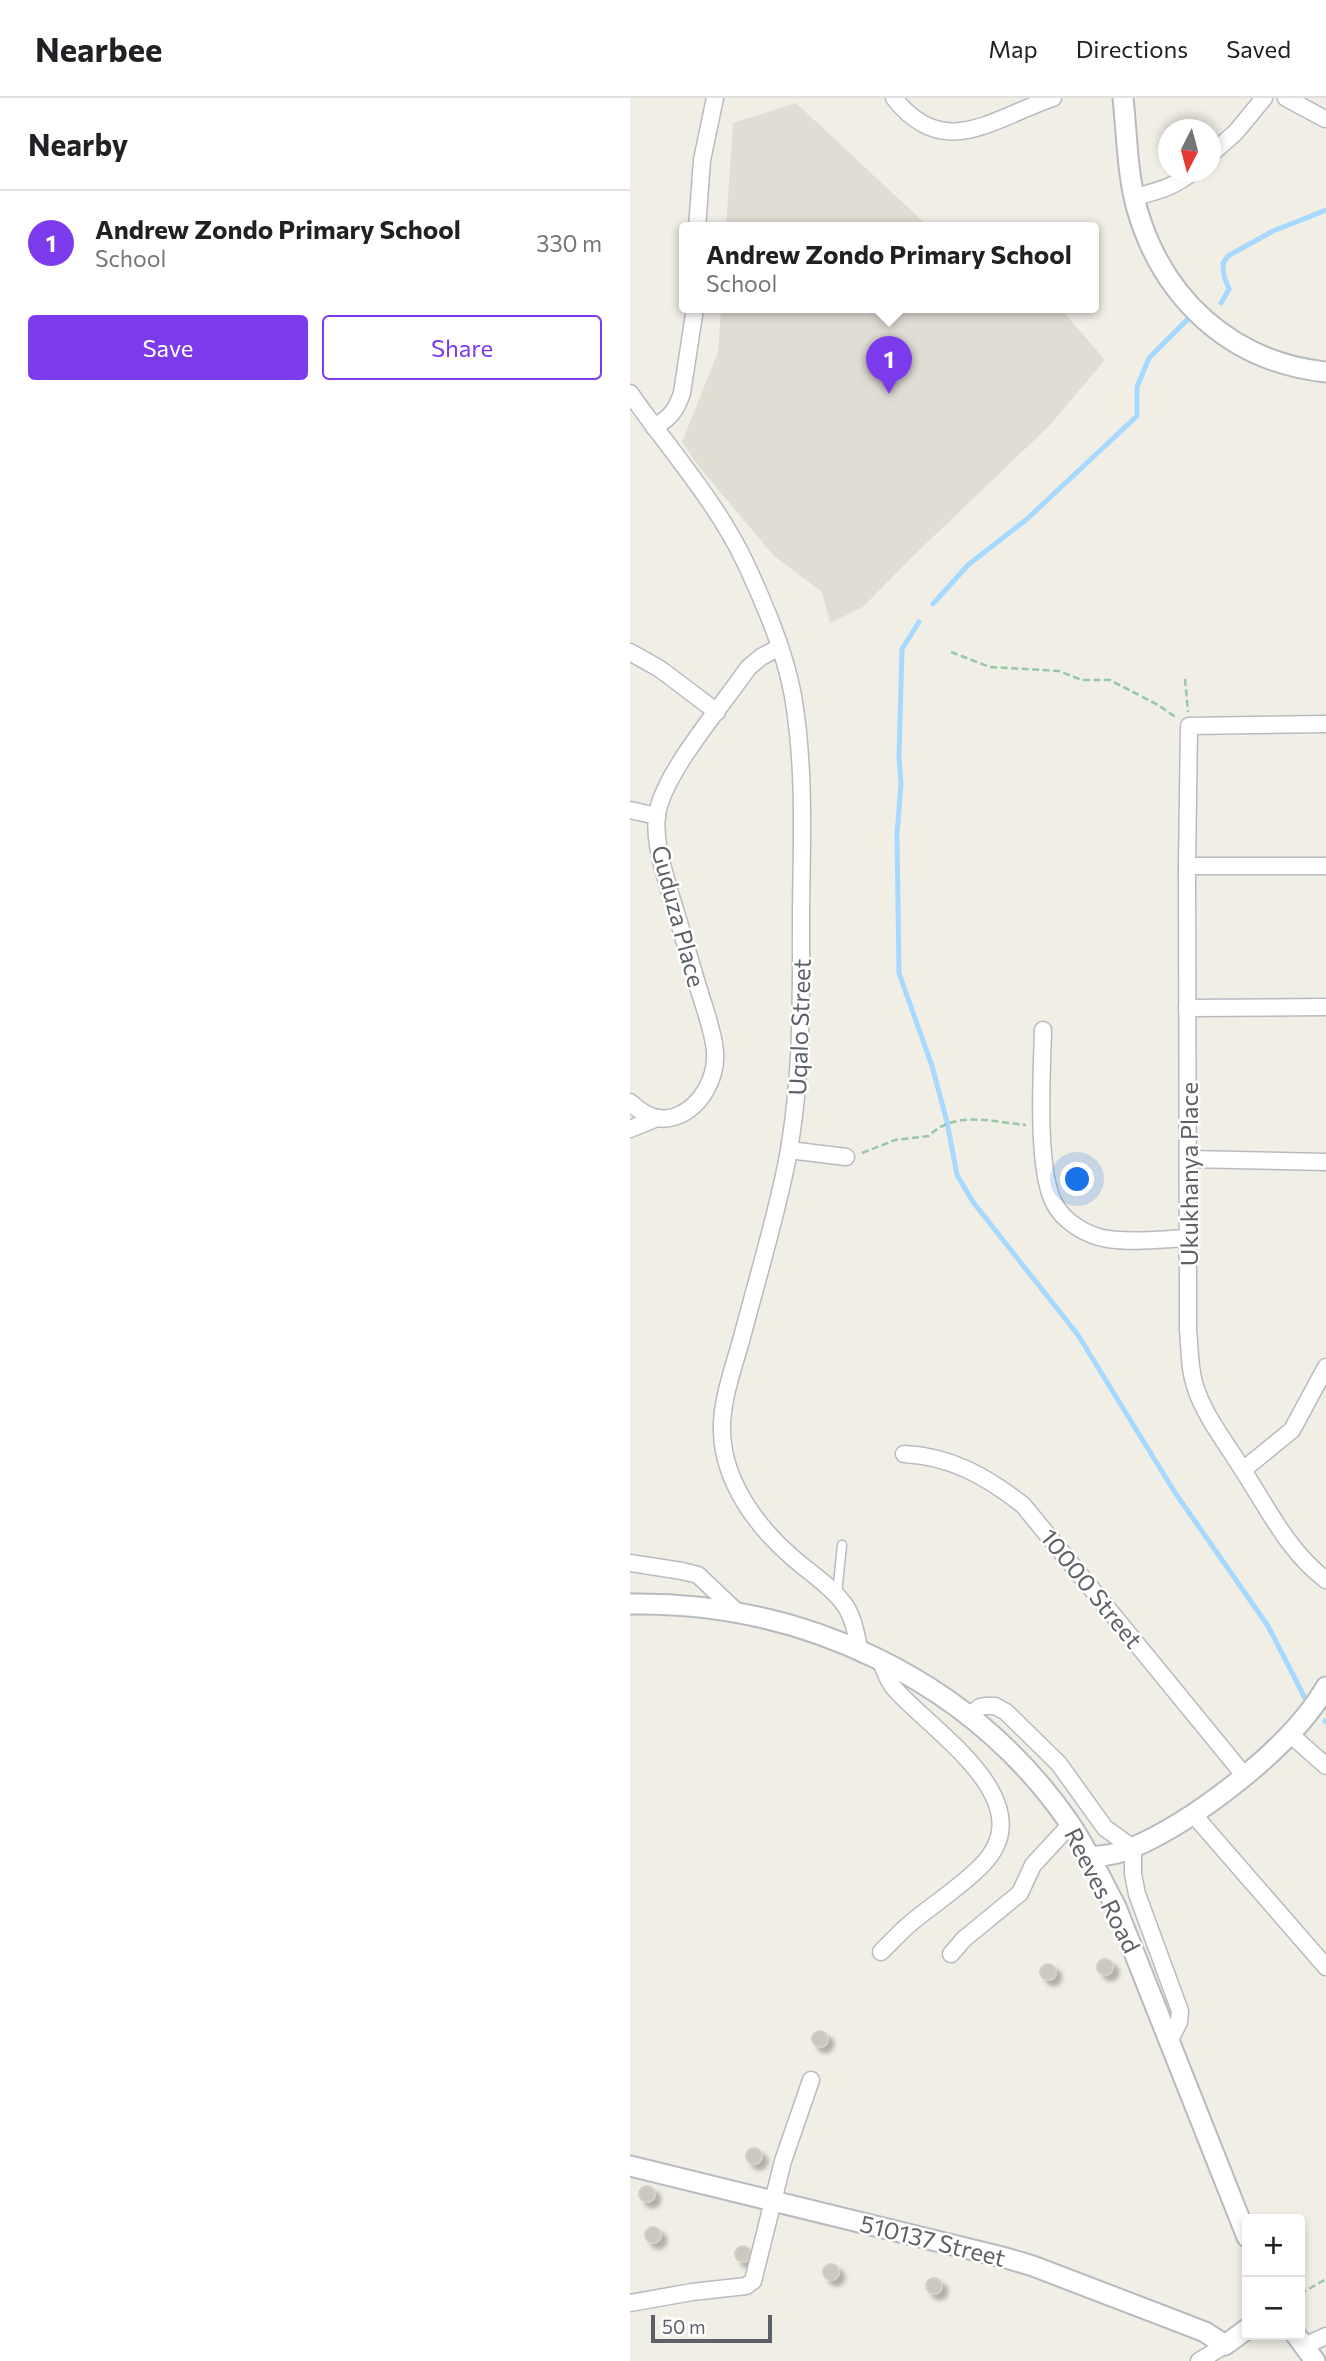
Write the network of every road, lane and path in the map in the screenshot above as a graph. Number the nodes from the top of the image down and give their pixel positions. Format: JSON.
{"nodes":[{"id":1,"x":715,"y":98,"type":"edge"},
{"id":2,"x":894,"y":98,"type":"edge"},
{"id":3,"x":1052,"y":98,"type":"edge"},
{"id":4,"x":1123,"y":98,"type":"edge"},
{"id":5,"x":1264,"y":98,"type":"edge"},
{"id":6,"x":1286,"y":98,"type":"edge"},
{"id":7,"x":1325,"y":119,"type":"edge"},
{"id":8,"x":1221,"y":145,"type":"edge"},
{"id":9,"x":1180,"y":182,"type":"edge"},
{"id":10,"x":1135,"y":197,"type":"junction"},
{"id":11,"x":697,"y":222,"type":"edge"},
{"id":12,"x":694,"y":313,"type":"edge"},
{"id":13,"x":1326,"y":372,"type":"edge"},
{"id":14,"x":630,"y":393,"type":"edge"},
{"id":15,"x":654,"y":428,"type":"junction"},
{"id":16,"x":778,"y":648,"type":"junction"},
{"id":17,"x":630,"y":652,"type":"edge"},
{"id":18,"x":951,"y":652,"type":"dead end"},
{"id":19,"x":1185,"y":679,"type":"dead end"},
{"id":20,"x":717,"y":712,"type":"junction"},
{"id":21,"x":1326,"y":724,"type":"edge"},
{"id":22,"x":1189,"y":726,"type":"junction"},
{"id":23,"x":630,"y":810,"type":"edge"},
{"id":24,"x":657,"y":816,"type":"junction"},
{"id":25,"x":1186,"y":866,"type":"junction"},
{"id":26,"x":1326,"y":866,"type":"edge"},
{"id":27,"x":1326,"y":1007,"type":"edge"},
{"id":28,"x":1187,"y":1008,"type":"junction"},
{"id":29,"x":1042,"y":1030,"type":"dead end"},
{"id":30,"x":630,"y":1102,"type":"edge"},
{"id":31,"x":657,"y":1118,"type":"junction"},
{"id":32,"x":1043,"y":1126,"type":"junction"},
{"id":33,"x":630,"y":1129,"type":"edge"},
{"id":34,"x":789,"y":1150,"type":"junction"},
{"id":35,"x":846,"y":1157,"type":"joint"},
{"id":36,"x":1188,"y":1159,"type":"junction"},
{"id":37,"x":1326,"y":1162,"type":"edge"},
{"id":38,"x":1189,"y":1238,"type":"junction"},
{"id":39,"x":1326,"y":1367,"type":"edge"},
{"id":40,"x":904,"y":1454,"type":"dead end"},
{"id":41,"x":1243,"y":1470,"type":"junction"},
{"id":42,"x":842,"y":1545,"type":"dead end"},
{"id":43,"x":630,"y":1563,"type":"edge"},
{"id":44,"x":1326,"y":1580,"type":"edge"},
{"id":45,"x":836,"y":1596,"type":"junction"},
{"id":46,"x":630,"y":1604,"type":"edge"},
{"id":47,"x":737,"y":1612,"type":"junction"},
{"id":48,"x":859,"y":1648,"type":"junction"},
{"id":49,"x":880,"y":1660,"type":"junction"},
{"id":50,"x":1326,"y":1687,"type":"edge"},
{"id":51,"x":969,"y":1716,"type":"junction"},
{"id":52,"x":1291,"y":1735,"type":"junction"},
{"id":53,"x":1326,"y":1766,"type":"edge"},
{"id":54,"x":1244,"y":1775,"type":"junction"},
{"id":55,"x":1193,"y":1814,"type":"junction"},
{"id":56,"x":1070,"y":1825,"type":"junction"},
{"id":57,"x":1133,"y":1848,"type":"junction"},
{"id":58,"x":1090,"y":1857,"type":"junction"},
{"id":59,"x":881,"y":1952,"type":"dead end"},
{"id":60,"x":951,"y":1954,"type":"dead end"},
{"id":61,"x":1326,"y":1966,"type":"edge"},
{"id":62,"x":1170,"y":2040,"type":"junction"},
{"id":63,"x":811,"y":2080,"type":"dead end"},
{"id":64,"x":630,"y":2166,"type":"edge"},
{"id":65,"x":772,"y":2199,"type":"junction"},
{"id":66,"x":1242,"y":2224,"type":"edge"},
{"id":67,"x":1326,"y":2279,"type":"edge"},
{"id":68,"x":1305,"y":2291,"type":"edge"},
{"id":69,"x":630,"y":2303,"type":"edge"},
{"id":70,"x":1242,"y":2333,"type":"edge"},
{"id":71,"x":1326,"y":2336,"type":"edge"},
{"id":72,"x":1225,"y":2345,"type":"junction"},
{"id":73,"x":1305,"y":2347,"type":"edge"},
{"id":74,"x":1199,"y":2361,"type":"edge"}],
"edges":[{"from":1,"to":11,"type":"street"},
{"from":2,"to":3,"type":"street"},
{"from":4,"to":10,"type":"street"},
{"from":5,"to":8,"type":"street"},
{"from":6,"to":7,"type":"street"},
{"from":9,"to":10,"type":"street"},
{"from":10,"to":13,"type":"street"},
{"from":12,"to":15,"type":"street"},
{"from":14,"to":15,"type":"street","name":"Uqalo Street"},
{"from":15,"to":16,"type":"street","name":"Uqalo Street"},
{"from":16,"to":20,"type":"street","name":"Guduza Place"},
{"from":16,"to":34,"type":"street","name":"Uqalo Street"},
{"from":17,"to":20,"type":"street"},
{"from":18,"to":22,"type":"path"},
{"from":19,"to":22,"type":"path"},
{"from":20,"to":24,"type":"street","name":"Guduza Place"},
{"from":21,"to":22,"type":"street"},
{"from":22,"to":25,"type":"street","name":"Ukukhanya Place"},
{"from":23,"to":24,"type":"street"},
{"from":24,"to":31,"type":"street","name":"Guduza Place"},
{"from":25,"to":26,"type":"street"},
{"from":25,"to":28,"type":"street","name":"Ukukhanya Place"},
{"from":27,"to":28,"type":"street"},
{"from":28,"to":36,"type":"street","name":"Ukukhanya Place"},
{"from":29,"to":32,"type":"street"},
{"from":30,"to":31,"type":"street"},
{"from":31,"to":33,"type":"street"},
{"from":32,"to":35,"type":"path"},
{"from":32,"to":38,"type":"street"},
{"from":34,"to":35,"type":"street"},
{"from":34,"to":45,"type":"street","name":"Uqalo Street"},
{"from":36,"to":37,"type":"street"},
{"from":36,"to":38,"type":"street","name":"Ukukhanya Place"},
{"from":38,"to":41,"type":"street","name":"Ukukhanya Place"},
{"from":39,"to":41,"type":"street"},
{"from":40,"to":54,"type":"street","name":"10000 Street"},
{"from":41,"to":44,"type":"street","name":"Ukukhanya Place"},
{"from":42,"to":45,"type":"lane"},
{"from":43,"to":47,"type":"street"},
{"from":45,"to":48,"type":"street","name":"Uqalo Street"},
{"from":46,"to":47,"type":"street","name":"Reeves Road"},
{"from":47,"to":48,"type":"street","name":"Reeves Road"},
{"from":48,"to":49,"type":"street","name":"Reeves Road"},
{"from":49,"to":51,"type":"street","name":"Reeves Road"},
{"from":49,"to":59,"type":"street"},
{"from":50,"to":52,"type":"street"},
{"from":51,"to":56,"type":"street","name":"Reeves Road"},
{"from":51,"to":57,"type":"street"},
{"from":52,"to":53,"type":"street"},
{"from":52,"to":54,"type":"street"},
{"from":54,"to":55,"type":"street"},
{"from":55,"to":57,"type":"street"},
{"from":55,"to":61,"type":"street"},
{"from":56,"to":58,"type":"street","name":"Reeves Road"},
{"from":56,"to":60,"type":"street"},
{"from":57,"to":58,"type":"street"},
{"from":57,"to":62,"type":"street"},
{"from":58,"to":62,"type":"street","name":"Reeves Road"},
{"from":62,"to":66,"type":"street","name":"Reeves Road"},
{"from":63,"to":65,"type":"street"},
{"from":64,"to":65,"type":"street","name":"510137 Street"},
{"from":65,"to":69,"type":"street"},
{"from":65,"to":72,"type":"street","name":"510137 Street"},
{"from":67,"to":68,"type":"path"},
{"from":70,"to":72,"type":"street"},
{"from":71,"to":73,"type":"street"},
{"from":72,"to":74,"type":"street"}]}
